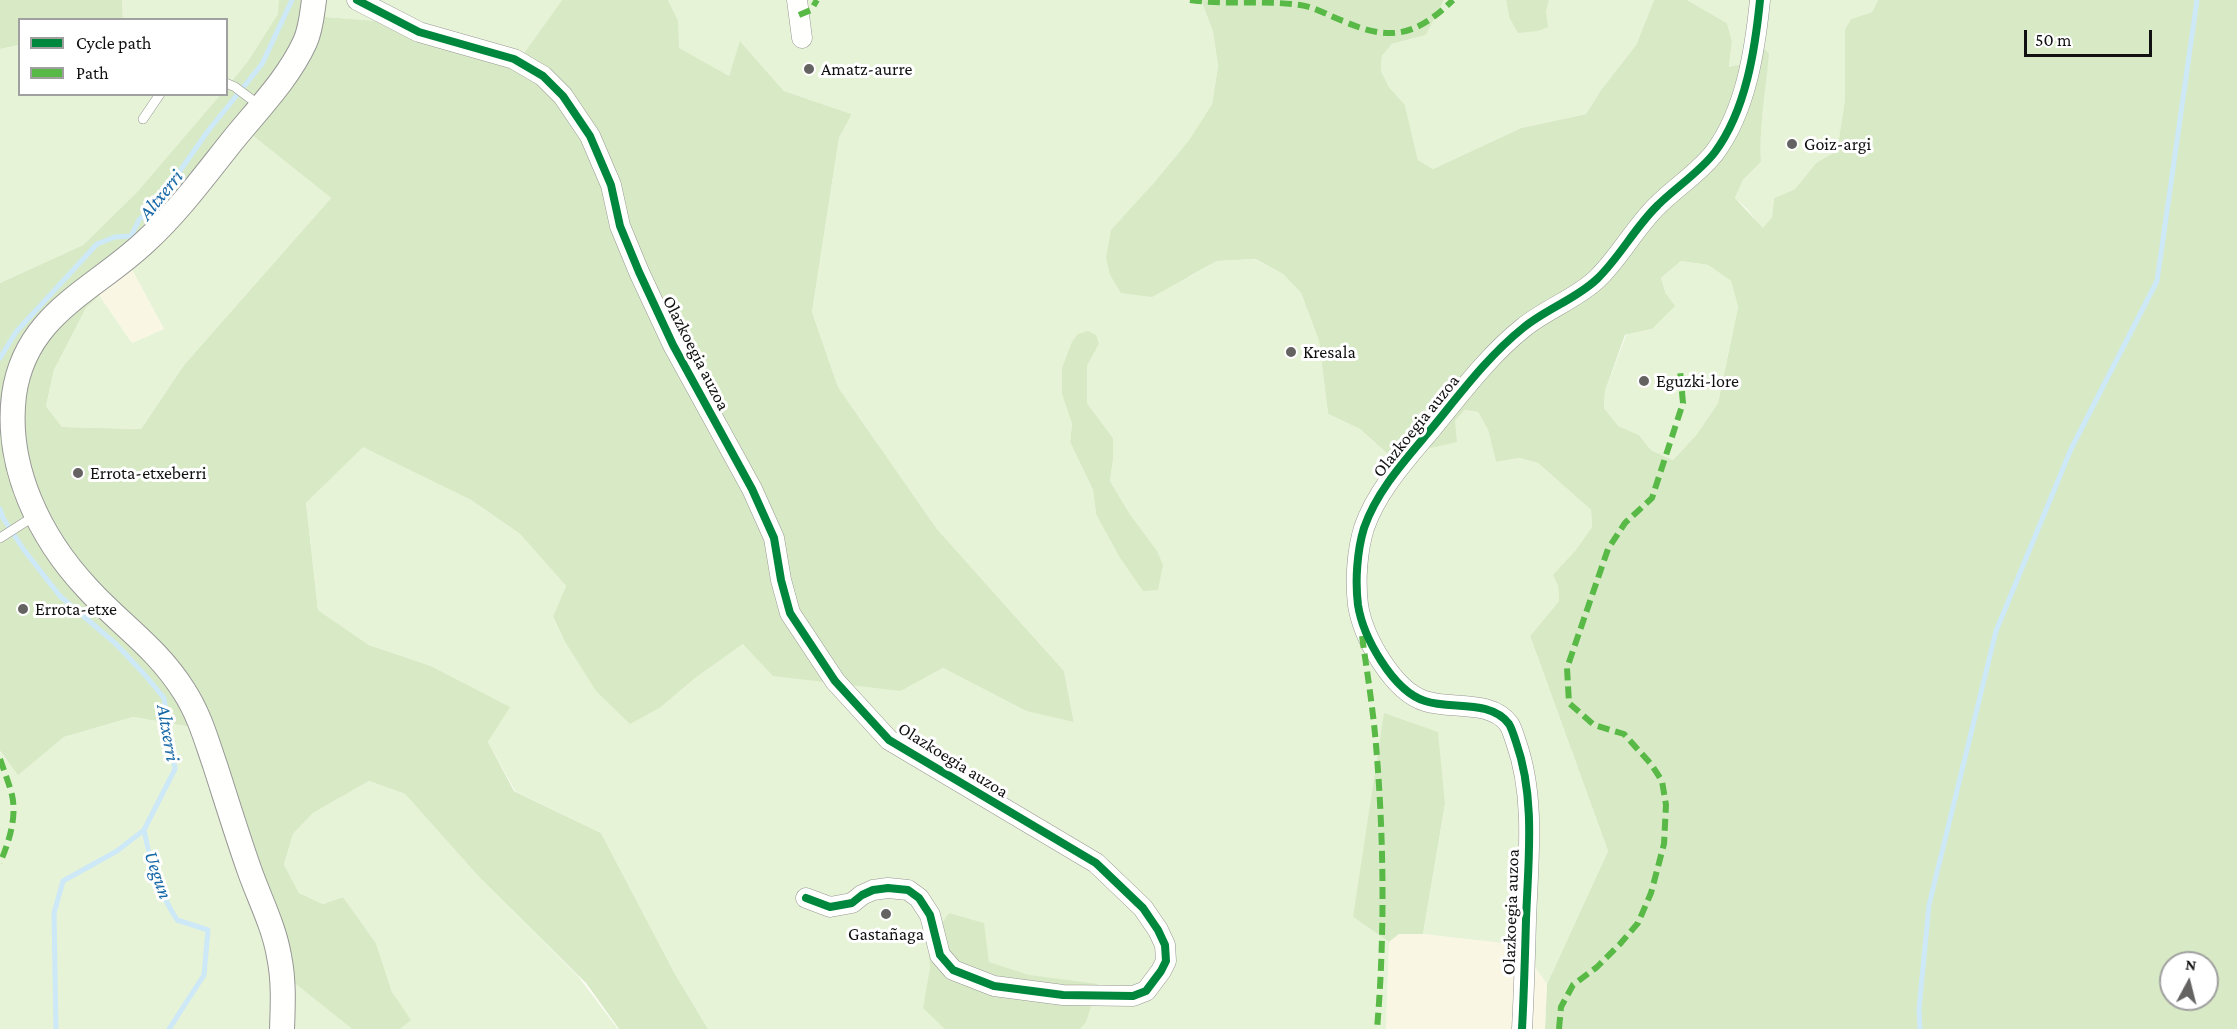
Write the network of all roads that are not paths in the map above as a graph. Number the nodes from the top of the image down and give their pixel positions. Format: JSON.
{"nodes":[{"id":1,"x":314,"y":0,"type":"edge"},
{"id":2,"x":357,"y":0,"type":"edge"},
{"id":3,"x":797,"y":0,"type":"edge"},
{"id":4,"x":1760,"y":0,"type":"edge"},
{"id":5,"x":802,"y":38,"type":"dead end"},
{"id":6,"x":231,"y":85,"type":"edge"},
{"id":7,"x":159,"y":96,"type":"edge"},
{"id":8,"x":256,"y":103,"type":"junction"},
{"id":9,"x":143,"y":118,"type":"dead end"},
{"id":10,"x":28,"y":519,"type":"junction"},
{"id":11,"x":1,"y":537,"type":"edge"},
{"id":12,"x":806,"y":898,"type":"dead end"},
{"id":13,"x":282,"y":1029,"type":"edge"},
{"id":14,"x":1522,"y":1029,"type":"edge"}],
"edges":[{"from":1,"to":8,"type":"street"},
{"from":2,"to":12,"type":"street","name":"Olazkoegia auzoa"},
{"from":3,"to":5,"type":"street"},
{"from":4,"to":14,"type":"street","name":"Olazkoegia auzoa"},
{"from":6,"to":8,"type":"lane"},
{"from":7,"to":9,"type":"lane"},
{"from":8,"to":10,"type":"street"},
{"from":10,"to":11,"type":"lane"},
{"from":10,"to":13,"type":"street"}]}
